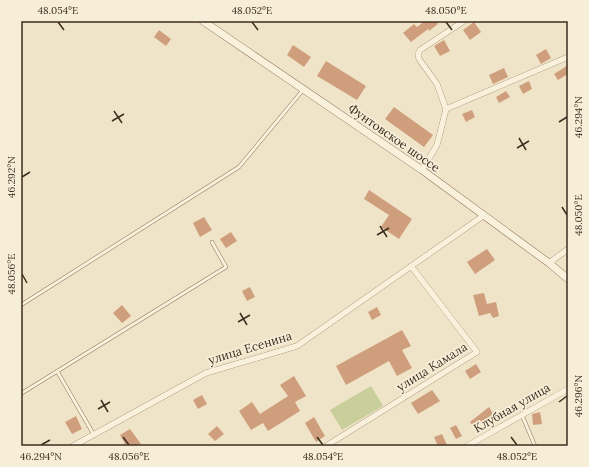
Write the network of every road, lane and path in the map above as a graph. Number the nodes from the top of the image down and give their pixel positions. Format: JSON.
{"nodes":[{"id":1,"x":203,"y":21,"type":"edge"},
{"id":2,"x":464,"y":21,"type":"edge"},
{"id":3,"x":568,"y":58,"type":"edge"},
{"id":4,"x":303,"y":90,"type":"junction"},
{"id":5,"x":446,"y":109,"type":"junction"},
{"id":6,"x":422,"y":170,"type":"junction"},
{"id":7,"x":483,"y":216,"type":"junction"},
{"id":8,"x":212,"y":242,"type":"dead end"},
{"id":9,"x":568,"y":249,"type":"edge"},
{"id":10,"x":550,"y":263,"type":"junction"},
{"id":11,"x":411,"y":266,"type":"junction"},
{"id":12,"x":568,"y":279,"type":"edge"},
{"id":13,"x":21,"y":305,"type":"edge"},
{"id":14,"x":57,"y":371,"type":"junction"},
{"id":15,"x":568,"y":389,"type":"edge"},
{"id":16,"x":22,"y":393,"type":"edge"},
{"id":17,"x":522,"y":415,"type":"junction"},
{"id":18,"x":94,"y":435,"type":"junction"},
{"id":19,"x":73,"y":446,"type":"edge"},
{"id":20,"x":326,"y":446,"type":"edge"},
{"id":21,"x":467,"y":446,"type":"edge"},
{"id":22,"x":535,"y":446,"type":"edge"}],
"edges":[{"from":1,"to":4,"type":"street","name":"Фунтовское шоссе"},
{"from":2,"to":5,"type":"street"},
{"from":3,"to":5,"type":"street"},
{"from":4,"to":6,"type":"street","name":"Фунтовское шоссе"},
{"from":4,"to":13,"type":"lane"},
{"from":5,"to":6,"type":"street"},
{"from":6,"to":7,"type":"street","name":"Фунтовское шоссе"},
{"from":7,"to":10,"type":"street","name":"Фунтовское шоссе"},
{"from":7,"to":11,"type":"street","name":"улица Есенина"},
{"from":8,"to":14,"type":"lane"},
{"from":9,"to":10,"type":"street"},
{"from":10,"to":12,"type":"street","name":"Фунтовское шоссе"},
{"from":11,"to":18,"type":"street","name":"улица Есенина"},
{"from":11,"to":20,"type":"street","name":"улица Камала"},
{"from":14,"to":16,"type":"lane"},
{"from":14,"to":18,"type":"lane"},
{"from":15,"to":17,"type":"street","name":"Клубная улица"},
{"from":17,"to":21,"type":"street","name":"Клубная улица"},
{"from":17,"to":22,"type":"lane"},
{"from":18,"to":19,"type":"street","name":"улица Есенина"}]}
